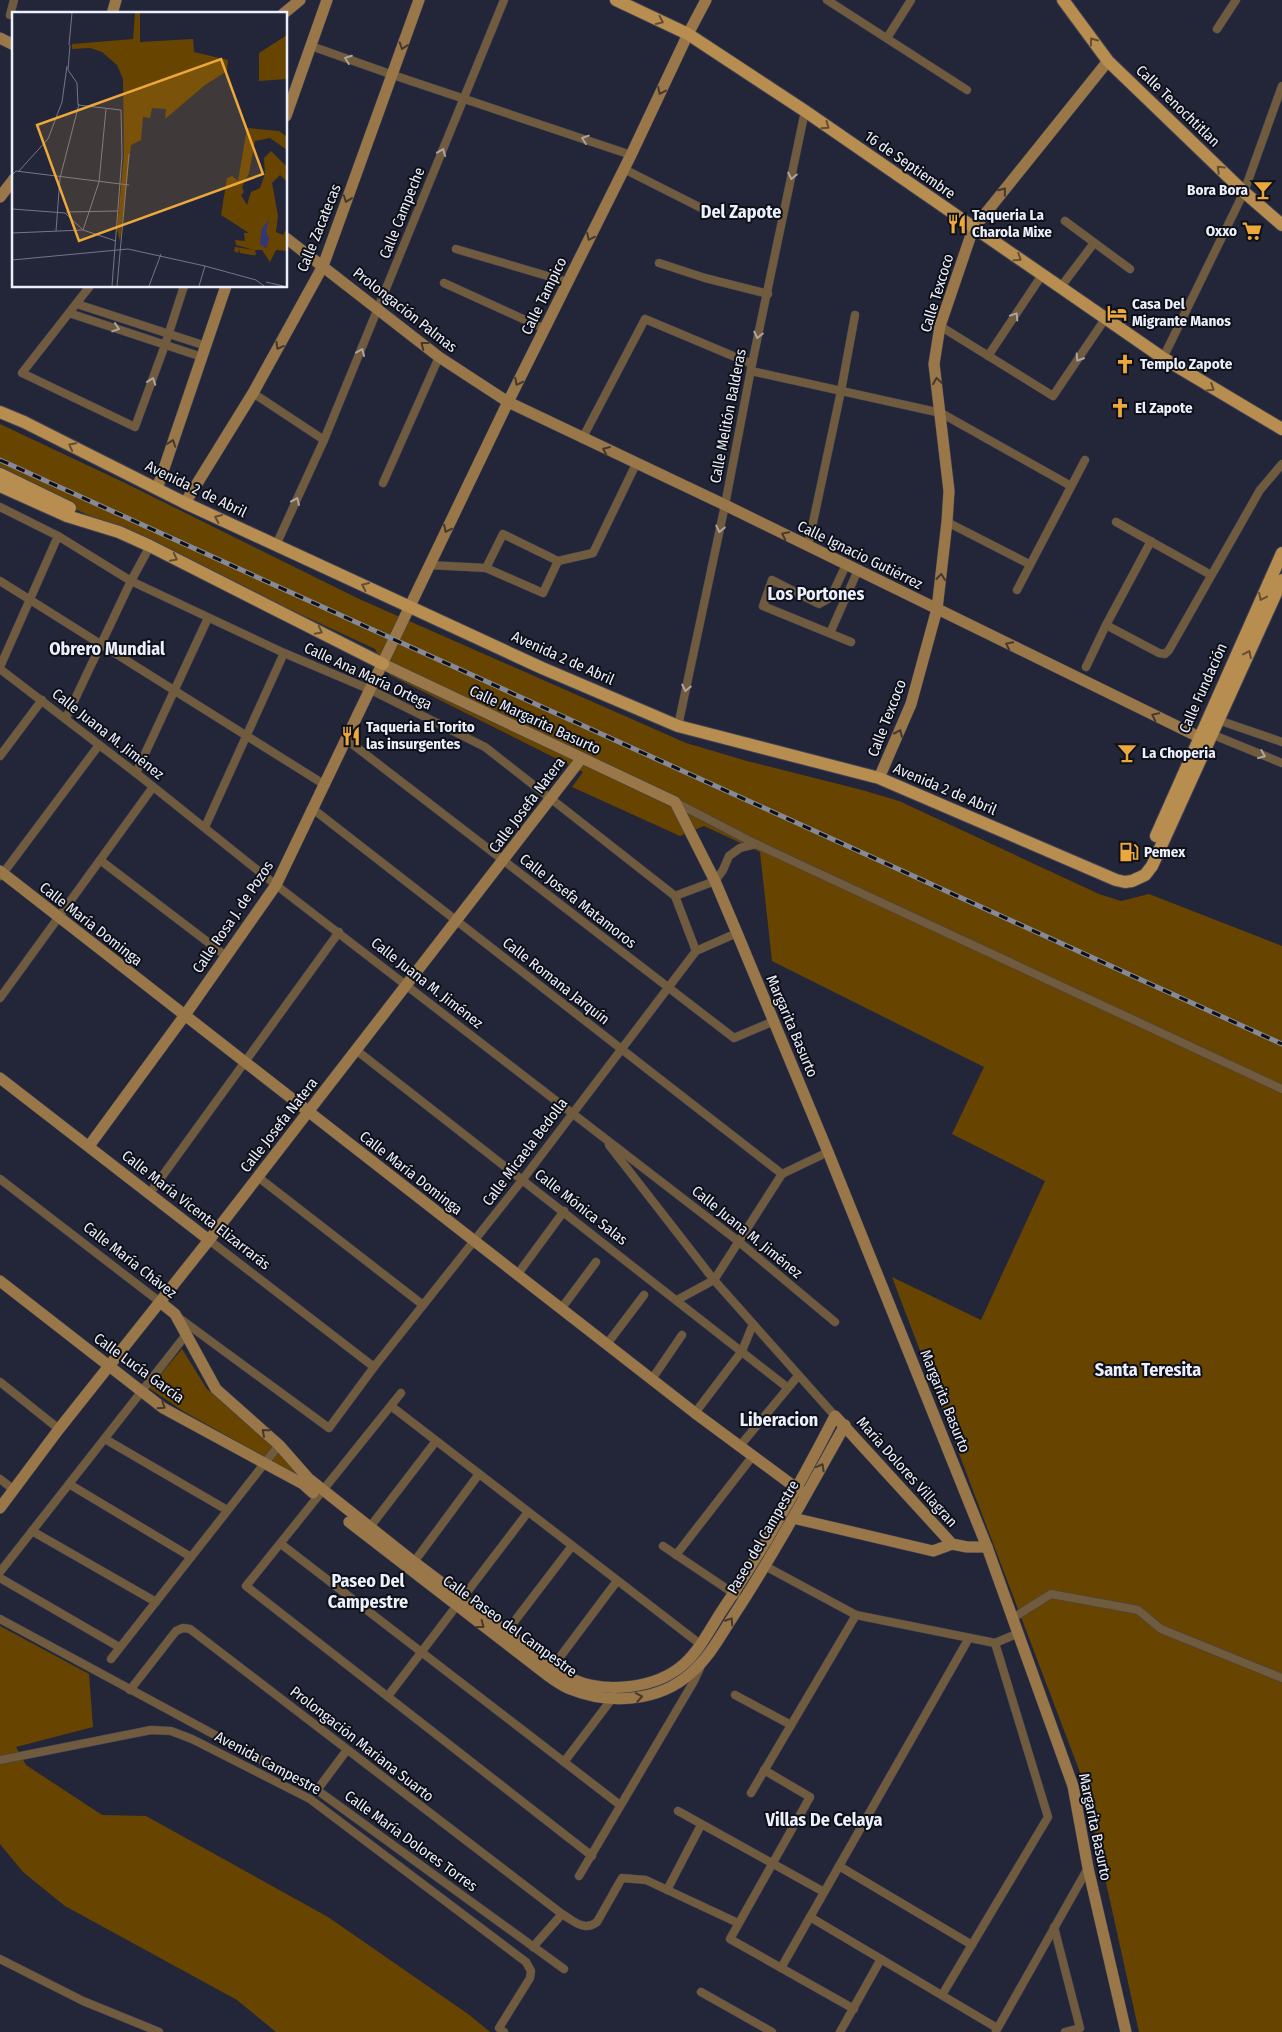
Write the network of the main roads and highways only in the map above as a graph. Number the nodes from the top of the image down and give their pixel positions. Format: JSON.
{"nodes":[{"id":1,"x":616,"y":0,"type":"edge"},
{"id":2,"x":1063,"y":0,"type":"edge"},
{"id":3,"x":1282,"y":225,"type":"edge"},
{"id":4,"x":0,"y":412,"type":"edge"},
{"id":5,"x":1282,"y":429,"type":"edge"},
{"id":6,"x":0,"y":474,"type":"edge"},
{"id":7,"x":0,"y":486,"type":"edge"},
{"id":8,"x":119,"y":532,"type":"junction"},
{"id":9,"x":1282,"y":553,"type":"edge"},
{"id":10,"x":1282,"y":580,"type":"edge"},
{"id":11,"x":383,"y":664,"type":"road end"},
{"id":12,"x":1210,"y":729,"type":"junction"},
{"id":13,"x":1132,"y":881,"type":"junction"}],
"edges":[{"from":1,"to":5,"type":"main road","name":"16 de Septiembre","one_way":true},
{"from":3,"to":2,"type":"main road","name":"Calle Tenochtitlan","one_way":true},
{"from":13,"to":4,"type":"main road","name":"Avenida 2 de Abril","one_way":true},
{"from":6,"to":8,"type":"main road"},
{"from":7,"to":8,"type":"main road"},
{"from":8,"to":11,"type":"main road","one_way":true},
{"from":9,"to":12,"type":"main road","name":"Calle Fundación","one_way":true},
{"from":12,"to":10,"type":"main road","name":"Calle Fundación","one_way":true},
{"from":12,"to":13,"type":"main road","name":"Calle Fundación"},
{"from":12,"to":13,"type":"main road","name":"Calle Fundación"}]}
